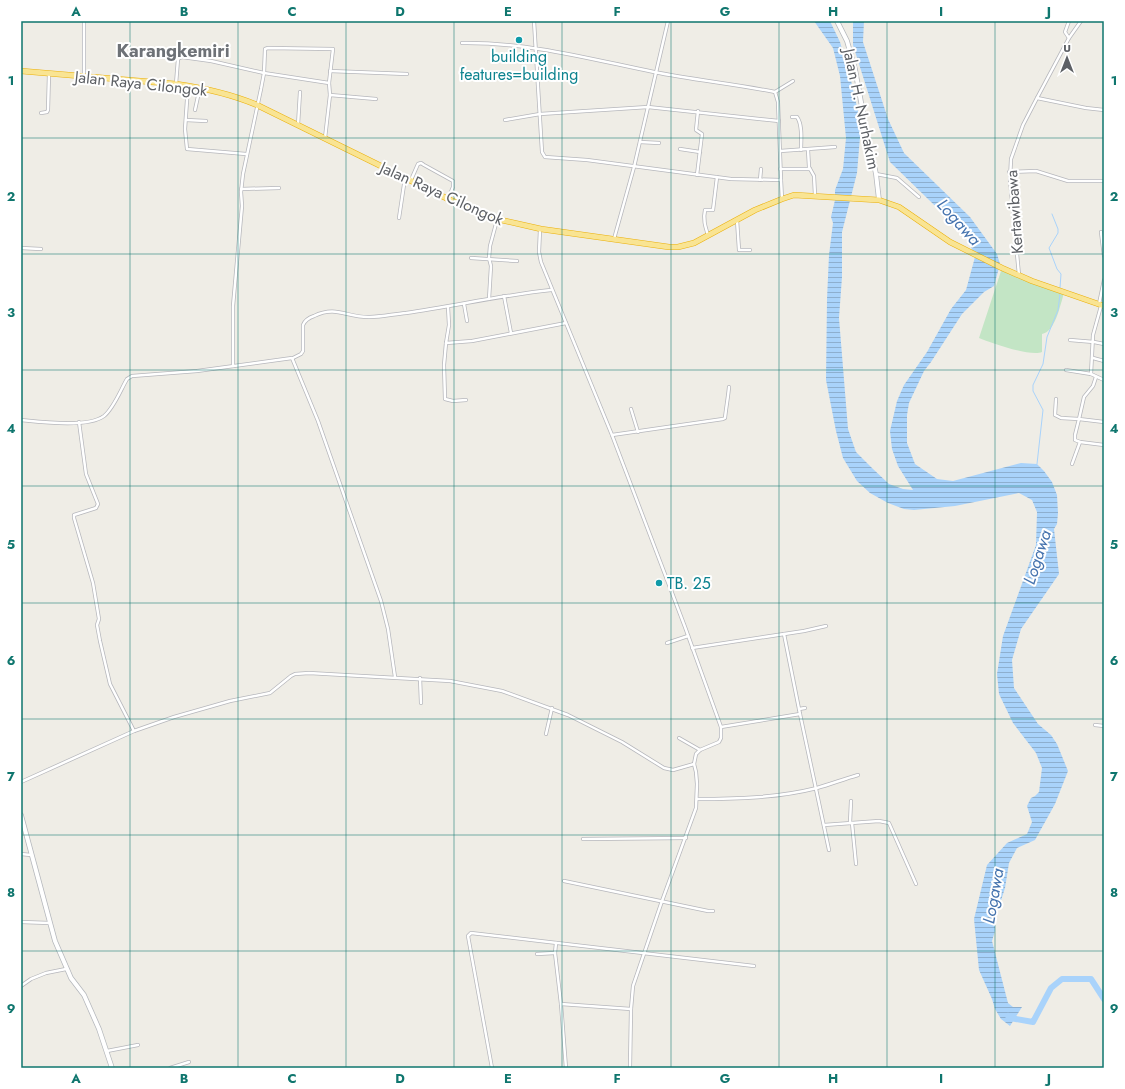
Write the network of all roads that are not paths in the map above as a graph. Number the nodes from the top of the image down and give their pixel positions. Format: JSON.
{"nodes":[{"id":1,"x":84,"y":21,"type":"edge"},
{"id":2,"x":534,"y":21,"type":"edge"},
{"id":3,"x":668,"y":21,"type":"edge"},
{"id":4,"x":837,"y":21,"type":"edge"},
{"id":5,"x":1069,"y":21,"type":"edge"},
{"id":6,"x":1081,"y":21,"type":"edge"},
{"id":7,"x":1069,"y":38,"type":"junction"},
{"id":8,"x":462,"y":44,"type":"dead end"},
{"id":9,"x":535,"y":48,"type":"junction"},
{"id":10,"x":21,"y":71,"type":"edge"},
{"id":11,"x":330,"y":71,"type":"junction"},
{"id":12,"x":49,"y":73,"type":"junction"},
{"id":13,"x":264,"y":73,"type":"junction"},
{"id":14,"x":657,"y":73,"type":"junction"},
{"id":15,"x":407,"y":74,"type":"dead end"},
{"id":16,"x":84,"y":76,"type":"junction"},
{"id":17,"x":793,"y":81,"type":"dead end"},
{"id":18,"x":329,"y":83,"type":"junction"},
{"id":19,"x":176,"y":84,"type":"junction"},
{"id":20,"x":188,"y":86,"type":"junction"},
{"id":21,"x":200,"y":88,"type":"junction"},
{"id":22,"x":300,"y":92,"type":"dead end"},
{"id":23,"x":775,"y":92,"type":"junction"},
{"id":24,"x":330,"y":95,"type":"junction"},
{"id":25,"x":1037,"y":98,"type":"junction"},
{"id":26,"x":376,"y":99,"type":"dead end"},
{"id":27,"x":258,"y":105,"type":"junction"},
{"id":28,"x":648,"y":107,"type":"junction"},
{"id":29,"x":195,"y":110,"type":"dead end"},
{"id":30,"x":1104,"y":110,"type":"edge"},
{"id":31,"x":698,"y":111,"type":"junction"},
{"id":32,"x":41,"y":113,"type":"dead end"},
{"id":33,"x":540,"y":114,"type":"junction"},
{"id":34,"x":792,"y":117,"type":"dead end"},
{"id":35,"x":186,"y":120,"type":"junction"},
{"id":36,"x":505,"y":120,"type":"dead end"},
{"id":37,"x":206,"y":121,"type":"dead end"},
{"id":38,"x":779,"y":121,"type":"junction"},
{"id":39,"x":298,"y":125,"type":"junction"},
{"id":40,"x":325,"y":139,"type":"junction"},
{"id":41,"x":640,"y":142,"type":"junction"},
{"id":42,"x":660,"y":143,"type":"dead end"},
{"id":43,"x":835,"y":147,"type":"dead end"},
{"id":44,"x":680,"y":149,"type":"dead end"},
{"id":45,"x":801,"y":150,"type":"junction"},
{"id":46,"x":808,"y":150,"type":"junction"},
{"id":47,"x":780,"y":151,"type":"junction"},
{"id":48,"x":700,"y":152,"type":"junction"},
{"id":49,"x":246,"y":154,"type":"junction"},
{"id":50,"x":634,"y":167,"type":"junction"},
{"id":51,"x":761,"y":169,"type":"dead end"},
{"id":52,"x":780,"y":169,"type":"junction"},
{"id":53,"x":811,"y":169,"type":"junction"},
{"id":54,"x":1010,"y":172,"type":"junction"},
{"id":55,"x":876,"y":174,"type":"junction"},
{"id":56,"x":697,"y":175,"type":"junction"},
{"id":57,"x":717,"y":177,"type":"junction"},
{"id":58,"x":405,"y":178,"type":"junction"},
{"id":59,"x":760,"y":180,"type":"junction"},
{"id":60,"x":781,"y":180,"type":"junction"},
{"id":61,"x":411,"y":181,"type":"junction"},
{"id":62,"x":1104,"y":181,"type":"edge"},
{"id":63,"x":279,"y":188,"type":"dead end"},
{"id":64,"x":241,"y":189,"type":"junction"},
{"id":65,"x":815,"y":195,"type":"junction"},
{"id":66,"x":919,"y":197,"type":"dead end"},
{"id":67,"x":448,"y":199,"type":"junction"},
{"id":68,"x":782,"y":199,"type":"junction"},
{"id":69,"x":879,"y":200,"type":"junction"},
{"id":70,"x":399,"y":218,"type":"dead end"},
{"id":71,"x":497,"y":219,"type":"junction"},
{"id":72,"x":737,"y":219,"type":"junction"},
{"id":73,"x":541,"y":229,"type":"junction"},
{"id":74,"x":1101,"y":232,"type":"dead end"},
{"id":75,"x":708,"y":236,"type":"junction"},
{"id":76,"x":614,"y":239,"type":"junction"},
{"id":77,"x":1103,"y":246,"type":"edge"},
{"id":78,"x":21,"y":248,"type":"edge"},
{"id":79,"x":41,"y":249,"type":"dead end"},
{"id":80,"x":750,"y":250,"type":"dead end"},
{"id":81,"x":1104,"y":256,"type":"edge"},
{"id":82,"x":471,"y":258,"type":"dead end"},
{"id":83,"x":490,"y":260,"type":"junction"},
{"id":84,"x":517,"y":261,"type":"dead end"},
{"id":85,"x":1019,"y":275,"type":"junction"},
{"id":86,"x":1104,"y":280,"type":"edge"},
{"id":87,"x":551,"y":290,"type":"junction"},
{"id":88,"x":504,"y":296,"type":"junction"},
{"id":89,"x":489,"y":299,"type":"junction"},
{"id":90,"x":464,"y":304,"type":"junction"},
{"id":91,"x":1101,"y":305,"type":"edge"},
{"id":92,"x":448,"y":307,"type":"junction"},
{"id":93,"x":468,"y":321,"type":"dead end"},
{"id":94,"x":566,"y":323,"type":"junction"},
{"id":95,"x":511,"y":334,"type":"junction"},
{"id":96,"x":1070,"y":340,"type":"dead end"},
{"id":97,"x":1094,"y":342,"type":"junction"},
{"id":98,"x":446,"y":343,"type":"junction"},
{"id":99,"x":1104,"y":344,"type":"edge"},
{"id":100,"x":292,"y":358,"type":"junction"},
{"id":101,"x":1093,"y":358,"type":"junction"},
{"id":102,"x":1104,"y":361,"type":"edge"},
{"id":103,"x":233,"y":366,"type":"junction"},
{"id":104,"x":1066,"y":370,"type":"dead end"},
{"id":105,"x":1092,"y":374,"type":"junction"},
{"id":106,"x":1096,"y":377,"type":"junction"},
{"id":107,"x":1104,"y":380,"type":"edge"},
{"id":108,"x":729,"y":387,"type":"dead end"},
{"id":109,"x":466,"y":400,"type":"dead end"},
{"id":110,"x":1056,"y":400,"type":"dead end"},
{"id":111,"x":632,"y":409,"type":"dead end"},
{"id":112,"x":21,"y":420,"type":"edge"},
{"id":113,"x":1079,"y":420,"type":"junction"},
{"id":114,"x":79,"y":422,"type":"junction"},
{"id":115,"x":1104,"y":422,"type":"edge"},
{"id":116,"x":638,"y":432,"type":"junction"},
{"id":117,"x":612,"y":435,"type":"junction"},
{"id":118,"x":1080,"y":442,"type":"junction"},
{"id":119,"x":1104,"y":445,"type":"edge"},
{"id":120,"x":1072,"y":464,"type":"dead end"},
{"id":121,"x":826,"y":626,"type":"dead end"},
{"id":122,"x":784,"y":634,"type":"junction"},
{"id":123,"x":688,"y":636,"type":"junction"},
{"id":124,"x":667,"y":642,"type":"dead end"},
{"id":125,"x":692,"y":648,"type":"junction"},
{"id":126,"x":395,"y":677,"type":"junction"},
{"id":127,"x":420,"y":678,"type":"junction"},
{"id":128,"x":422,"y":702,"type":"dead end"},
{"id":129,"x":552,"y":708,"type":"junction"},
{"id":130,"x":805,"y":708,"type":"dead end"},
{"id":131,"x":799,"y":709,"type":"junction"},
{"id":132,"x":800,"y":714,"type":"junction"},
{"id":133,"x":1095,"y":725,"type":"dead end"},
{"id":134,"x":1104,"y":726,"type":"edge"},
{"id":135,"x":721,"y":727,"type":"junction"},
{"id":136,"x":134,"y":731,"type":"junction"},
{"id":137,"x":546,"y":734,"type":"dead end"},
{"id":138,"x":679,"y":738,"type":"dead end"},
{"id":139,"x":700,"y":750,"type":"junction"},
{"id":140,"x":694,"y":764,"type":"junction"},
{"id":141,"x":858,"y":774,"type":"dead end"},
{"id":142,"x":21,"y":782,"type":"edge"},
{"id":143,"x":816,"y":788,"type":"junction"},
{"id":144,"x":697,"y":799,"type":"junction"},
{"id":145,"x":851,"y":802,"type":"dead end"},
{"id":146,"x":21,"y":818,"type":"edge"},
{"id":147,"x":851,"y":823,"type":"junction"},
{"id":148,"x":824,"y":825,"type":"junction"},
{"id":149,"x":686,"y":838,"type":"junction"},
{"id":150,"x":583,"y":839,"type":"dead end"},
{"id":151,"x":829,"y":850,"type":"dead end"},
{"id":152,"x":21,"y":854,"type":"edge"},
{"id":153,"x":31,"y":855,"type":"junction"},
{"id":154,"x":856,"y":864,"type":"dead end"},
{"id":155,"x":564,"y":881,"type":"dead end"},
{"id":156,"x":916,"y":884,"type":"dead end"},
{"id":157,"x":662,"y":901,"type":"junction"},
{"id":158,"x":713,"y":912,"type":"dead end"},
{"id":159,"x":21,"y":922,"type":"edge"},
{"id":160,"x":50,"y":923,"type":"junction"},
{"id":161,"x":556,"y":943,"type":"junction"},
{"id":162,"x":555,"y":952,"type":"junction"},
{"id":163,"x":537,"y":954,"type":"dead end"},
{"id":164,"x":644,"y":954,"type":"junction"},
{"id":165,"x":754,"y":966,"type":"dead end"},
{"id":166,"x":66,"y":969,"type":"junction"},
{"id":167,"x":21,"y":986,"type":"edge"},
{"id":168,"x":561,"y":1004,"type":"junction"},
{"id":169,"x":631,"y":1009,"type":"junction"},
{"id":170,"x":138,"y":1045,"type":"dead end"},
{"id":171,"x":106,"y":1051,"type":"junction"},
{"id":172,"x":189,"y":1062,"type":"dead end"},
{"id":173,"x":112,"y":1068,"type":"edge"},
{"id":174,"x":170,"y":1068,"type":"edge"},
{"id":175,"x":492,"y":1068,"type":"edge"},
{"id":176,"x":566,"y":1068,"type":"edge"},
{"id":177,"x":630,"y":1068,"type":"edge"}],
"edges":[{"from":1,"to":16,"type":"street"},
{"from":2,"to":9,"type":"street"},
{"from":3,"to":14,"type":"street"},
{"from":4,"to":55,"type":"street","name":"Jalan H. Nurhakim"},
{"from":5,"to":7,"type":"street"},
{"from":6,"to":7,"type":"street","name":"Kertawibawa"},
{"from":7,"to":25,"type":"street","name":"Kertawibawa"},
{"from":8,"to":9,"type":"street"},
{"from":9,"to":14,"type":"street"},
{"from":9,"to":33,"type":"street"},
{"from":10,"to":12,"type":"highway","name":"Jalan Raya Cilongok"},
{"from":11,"to":13,"type":"street"},
{"from":11,"to":15,"type":"street"},
{"from":11,"to":18,"type":"street"},
{"from":12,"to":16,"type":"highway","name":"Jalan Raya Cilongok"},
{"from":12,"to":32,"type":"street"},
{"from":13,"to":18,"type":"street"},
{"from":13,"to":19,"type":"street"},
{"from":13,"to":27,"type":"street"},
{"from":14,"to":23,"type":"street"},
{"from":14,"to":28,"type":"street"},
{"from":16,"to":19,"type":"highway","name":"Jalan Raya Cilongok"},
{"from":17,"to":23,"type":"street"},
{"from":18,"to":24,"type":"street"},
{"from":19,"to":20,"type":"highway","name":"Jalan Raya Cilongok"},
{"from":20,"to":21,"type":"highway","name":"Jalan Raya Cilongok"},
{"from":20,"to":35,"type":"street"},
{"from":21,"to":27,"type":"highway","name":"Jalan Raya Cilongok"},
{"from":21,"to":29,"type":"street"},
{"from":22,"to":39,"type":"street"},
{"from":23,"to":38,"type":"street"},
{"from":24,"to":26,"type":"street"},
{"from":24,"to":40,"type":"street"},
{"from":25,"to":30,"type":"street"},
{"from":25,"to":54,"type":"street","name":"Kertawibawa"},
{"from":27,"to":39,"type":"highway","name":"Jalan Raya Cilongok"},
{"from":27,"to":49,"type":"street"},
{"from":28,"to":31,"type":"street"},
{"from":28,"to":33,"type":"street"},
{"from":28,"to":41,"type":"street"},
{"from":31,"to":38,"type":"street"},
{"from":31,"to":48,"type":"street"},
{"from":33,"to":36,"type":"street"},
{"from":33,"to":50,"type":"street"},
{"from":34,"to":45,"type":"street"},
{"from":35,"to":37,"type":"street"},
{"from":35,"to":49,"type":"street"},
{"from":38,"to":47,"type":"street"},
{"from":39,"to":40,"type":"highway","name":"Jalan Raya Cilongok"},
{"from":40,"to":58,"type":"highway","name":"Jalan Raya Cilongok"},
{"from":41,"to":42,"type":"street"},
{"from":41,"to":50,"type":"street"},
{"from":43,"to":46,"type":"street"},
{"from":44,"to":48,"type":"street"},
{"from":45,"to":46,"type":"street"},
{"from":45,"to":47,"type":"street"},
{"from":46,"to":53,"type":"street"},
{"from":47,"to":52,"type":"street"},
{"from":48,"to":56,"type":"street"},
{"from":49,"to":64,"type":"street"},
{"from":50,"to":56,"type":"street"},
{"from":50,"to":76,"type":"street"},
{"from":51,"to":59,"type":"street"},
{"from":52,"to":53,"type":"street"},
{"from":52,"to":60,"type":"street"},
{"from":53,"to":65,"type":"street"},
{"from":54,"to":62,"type":"street"},
{"from":54,"to":85,"type":"street","name":"Kertawibawa"},
{"from":55,"to":66,"type":"street"},
{"from":55,"to":69,"type":"street","name":"Jalan H. Nurhakim"},
{"from":56,"to":57,"type":"street"},
{"from":57,"to":59,"type":"street"},
{"from":57,"to":75,"type":"street"},
{"from":58,"to":61,"type":"highway","name":"Jalan Raya Cilongok"},
{"from":58,"to":70,"type":"street"},
{"from":59,"to":60,"type":"street"},
{"from":60,"to":68,"type":"street"},
{"from":61,"to":67,"type":"highway","name":"Jalan Raya Cilongok"},
{"from":61,"to":67,"type":"street"},
{"from":63,"to":64,"type":"street"},
{"from":64,"to":103,"type":"street"},
{"from":65,"to":68,"type":"highway","name":"Jalan Raya Cilongok"},
{"from":65,"to":69,"type":"highway","name":"Jalan Raya Cilongok"},
{"from":67,"to":71,"type":"highway","name":"Jalan Raya Cilongok"},
{"from":68,"to":72,"type":"highway","name":"Jalan Raya Cilongok"},
{"from":69,"to":85,"type":"highway","name":"Jalan Raya Cilongok"},
{"from":71,"to":73,"type":"highway","name":"Jalan Raya Cilongok"},
{"from":71,"to":83,"type":"street"},
{"from":72,"to":75,"type":"highway","name":"Jalan Raya Cilongok"},
{"from":72,"to":80,"type":"street"},
{"from":73,"to":76,"type":"highway","name":"Jalan Raya Cilongok"},
{"from":73,"to":87,"type":"street"},
{"from":74,"to":77,"type":"street"},
{"from":75,"to":76,"type":"highway","name":"Jalan Raya Cilongok"},
{"from":77,"to":81,"type":"street"},
{"from":78,"to":79,"type":"street"},
{"from":82,"to":83,"type":"street"},
{"from":83,"to":84,"type":"street"},
{"from":83,"to":89,"type":"street"},
{"from":85,"to":91,"type":"highway","name":"Jalan Raya Cilongok"},
{"from":86,"to":91,"type":"street"},
{"from":87,"to":88,"type":"street"},
{"from":87,"to":94,"type":"street"},
{"from":88,"to":89,"type":"street"},
{"from":88,"to":95,"type":"street"},
{"from":89,"to":90,"type":"street"},
{"from":90,"to":92,"type":"street"},
{"from":90,"to":93,"type":"street"},
{"from":91,"to":97,"type":"street"},
{"from":92,"to":98,"type":"street"},
{"from":92,"to":100,"type":"street"},
{"from":94,"to":95,"type":"street"},
{"from":94,"to":117,"type":"street"},
{"from":95,"to":98,"type":"street"},
{"from":96,"to":97,"type":"street"},
{"from":97,"to":99,"type":"street"},
{"from":97,"to":101,"type":"street"},
{"from":98,"to":109,"type":"street"},
{"from":100,"to":103,"type":"street"},
{"from":100,"to":126,"type":"street"},
{"from":101,"to":102,"type":"street"},
{"from":101,"to":105,"type":"street"},
{"from":103,"to":114,"type":"street"},
{"from":104,"to":105,"type":"street"},
{"from":105,"to":106,"type":"street"},
{"from":106,"to":107,"type":"street"},
{"from":106,"to":113,"type":"street"},
{"from":108,"to":116,"type":"street"},
{"from":110,"to":113,"type":"street"},
{"from":111,"to":116,"type":"street"},
{"from":112,"to":114,"type":"street"},
{"from":113,"to":115,"type":"street"},
{"from":113,"to":118,"type":"street"},
{"from":114,"to":136,"type":"street"},
{"from":116,"to":117,"type":"street"},
{"from":117,"to":123,"type":"street"},
{"from":118,"to":119,"type":"street"},
{"from":118,"to":120,"type":"street"},
{"from":121,"to":122,"type":"street"},
{"from":122,"to":125,"type":"street"},
{"from":122,"to":131,"type":"street"},
{"from":123,"to":124,"type":"street"},
{"from":123,"to":125,"type":"street"},
{"from":125,"to":135,"type":"street"},
{"from":126,"to":127,"type":"street"},
{"from":126,"to":136,"type":"street"},
{"from":127,"to":128,"type":"street"},
{"from":127,"to":129,"type":"street"},
{"from":129,"to":137,"type":"street"},
{"from":129,"to":140,"type":"street"},
{"from":130,"to":131,"type":"street"},
{"from":131,"to":132,"type":"street"},
{"from":132,"to":135,"type":"street"},
{"from":132,"to":143,"type":"street"},
{"from":133,"to":134,"type":"street"},
{"from":135,"to":139,"type":"street"},
{"from":136,"to":142,"type":"street"},
{"from":138,"to":139,"type":"street"},
{"from":139,"to":140,"type":"street"},
{"from":140,"to":144,"type":"street"},
{"from":141,"to":143,"type":"street"},
{"from":143,"to":144,"type":"street"},
{"from":143,"to":148,"type":"street"},
{"from":144,"to":149,"type":"street"},
{"from":145,"to":147,"type":"street"},
{"from":146,"to":153,"type":"street"},
{"from":147,"to":148,"type":"street"},
{"from":147,"to":154,"type":"street"},
{"from":147,"to":156,"type":"street"},
{"from":148,"to":151,"type":"street"},
{"from":149,"to":150,"type":"street"},
{"from":149,"to":157,"type":"street"},
{"from":152,"to":153,"type":"street"},
{"from":153,"to":160,"type":"street"},
{"from":155,"to":157,"type":"street"},
{"from":157,"to":158,"type":"street"},
{"from":157,"to":164,"type":"street"},
{"from":159,"to":160,"type":"street"},
{"from":160,"to":166,"type":"street"},
{"from":161,"to":162,"type":"street"},
{"from":161,"to":164,"type":"street"},
{"from":161,"to":175,"type":"street"},
{"from":162,"to":163,"type":"street"},
{"from":162,"to":168,"type":"street"},
{"from":164,"to":165,"type":"street"},
{"from":164,"to":169,"type":"street"},
{"from":166,"to":167,"type":"street"},
{"from":166,"to":171,"type":"street"},
{"from":168,"to":169,"type":"street"},
{"from":168,"to":176,"type":"street"},
{"from":169,"to":177,"type":"street"},
{"from":170,"to":171,"type":"street"},
{"from":171,"to":173,"type":"street"},
{"from":172,"to":174,"type":"street"}]}
